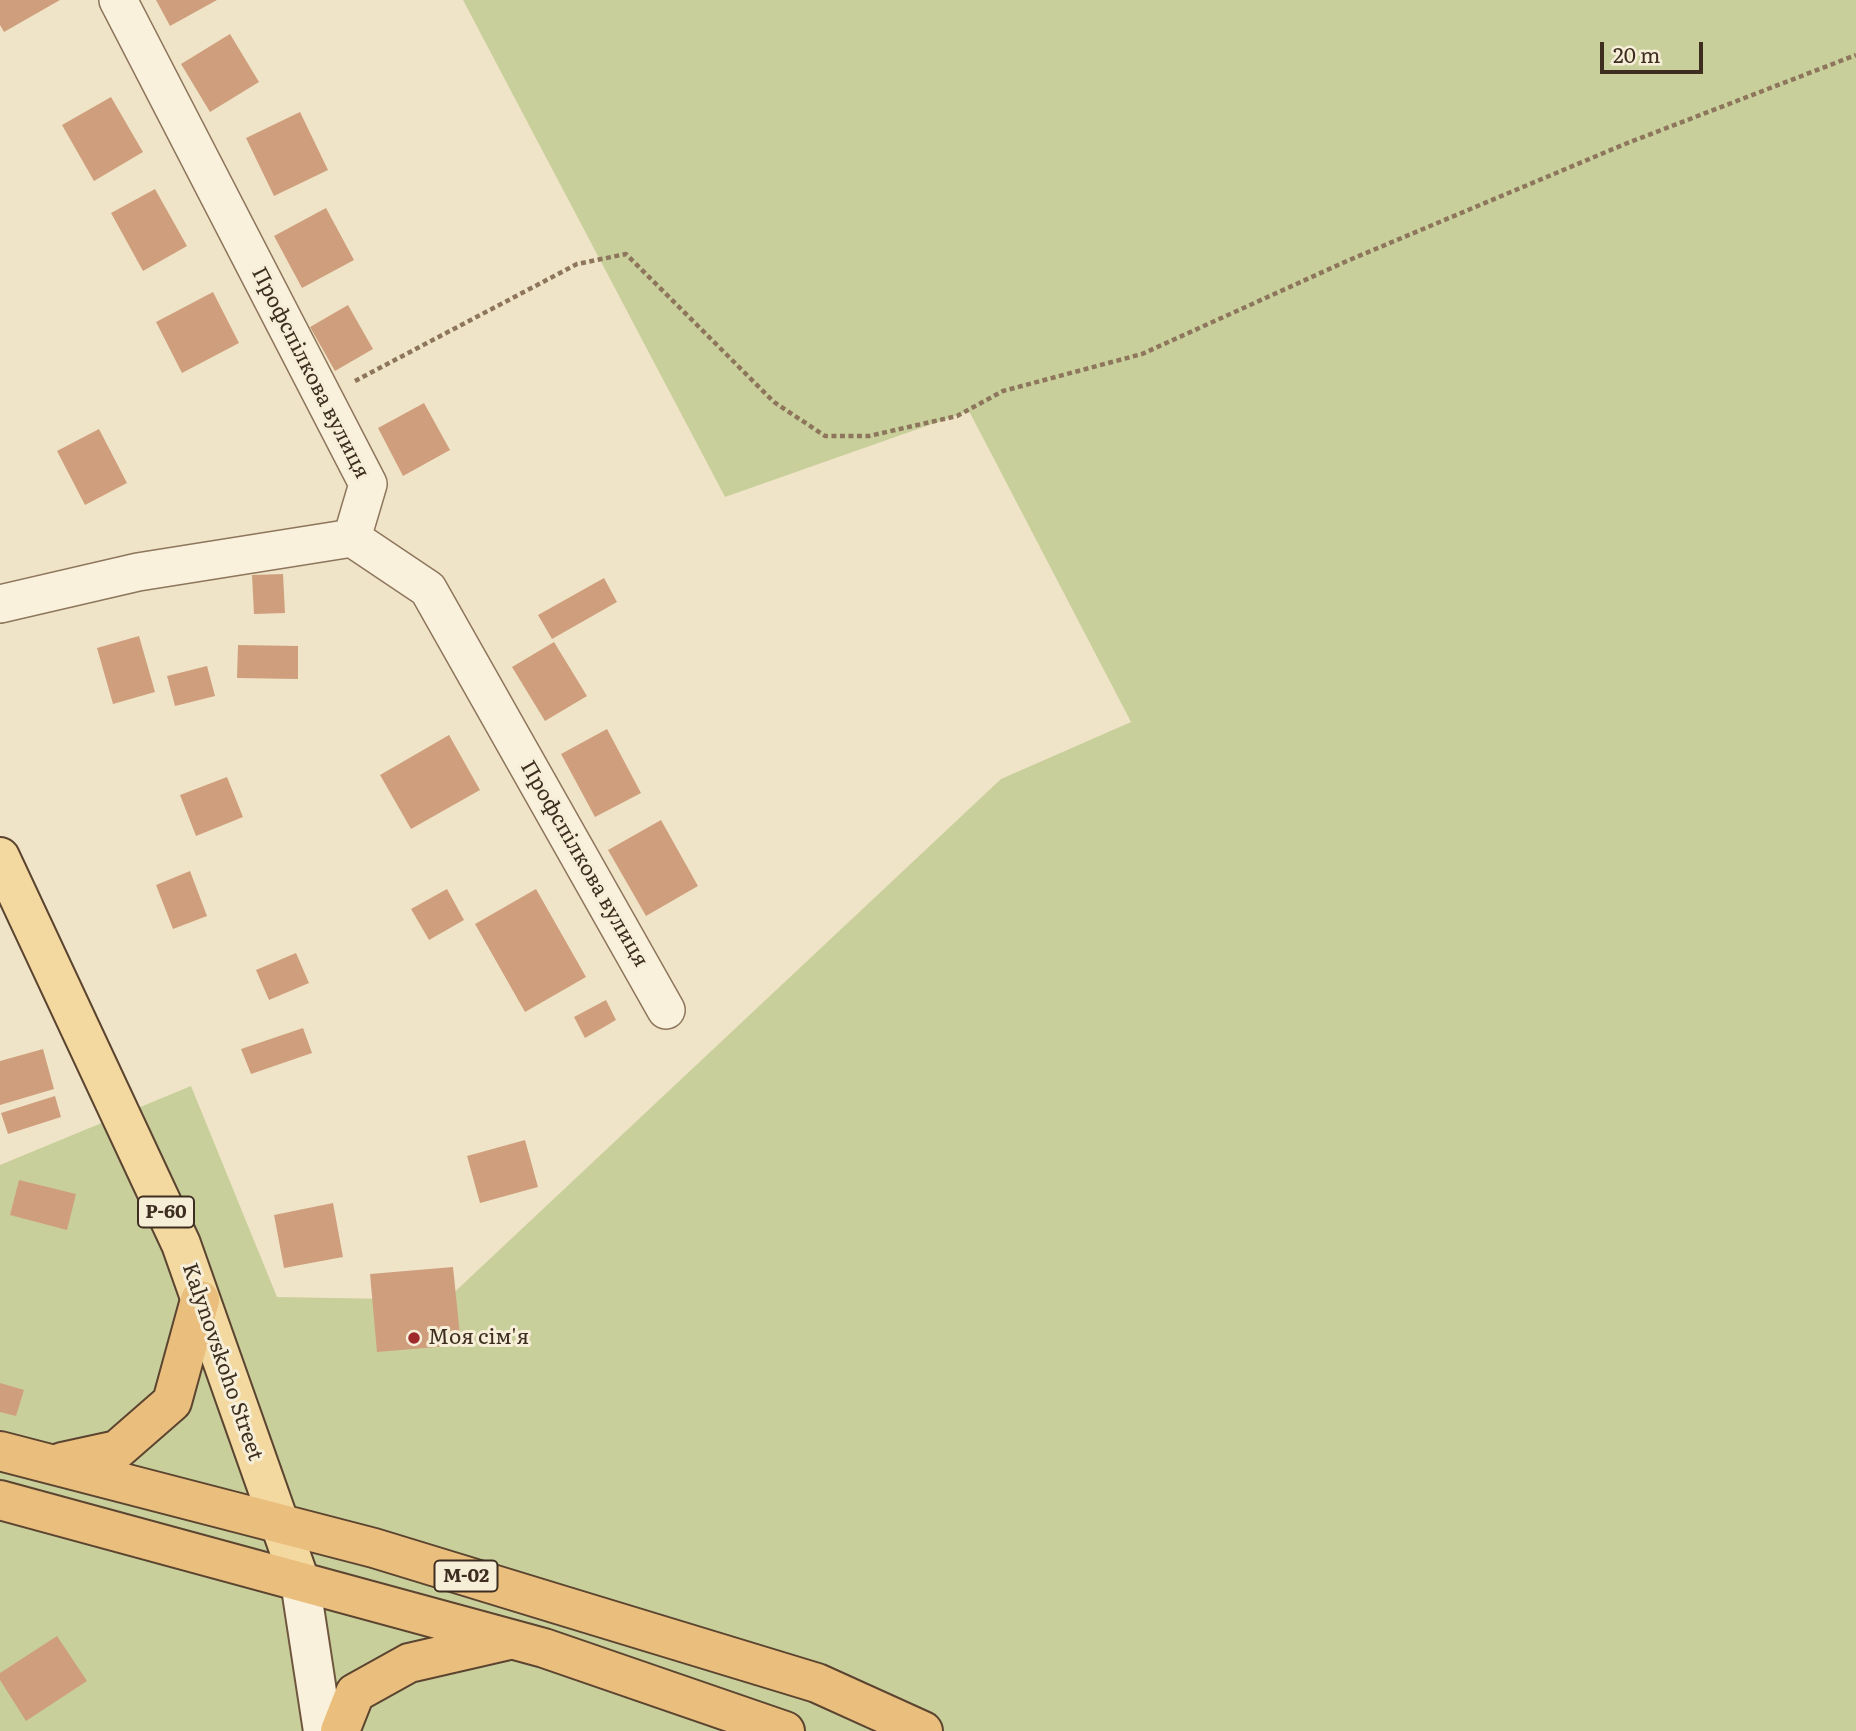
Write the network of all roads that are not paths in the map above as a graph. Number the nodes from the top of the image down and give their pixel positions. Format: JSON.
{"nodes":[{"id":1,"x":118,"y":0,"type":"edge"},
{"id":2,"x":352,"y":538,"type":"junction"},
{"id":3,"x":0,"y":604,"type":"edge"},
{"id":4,"x":0,"y":857,"type":"edge"},
{"id":5,"x":666,"y":1010,"type":"dead end"},
{"id":6,"x":200,"y":1300,"type":"junction"},
{"id":7,"x":0,"y":1451,"type":"edge"},
{"id":8,"x":54,"y":1464,"type":"junction"},
{"id":9,"x":0,"y":1500,"type":"edge"},
{"id":10,"x":279,"y":1524,"type":"junction"},
{"id":11,"x":300,"y":1581,"type":"junction"},
{"id":12,"x":511,"y":1639,"type":"junction"},
{"id":13,"x":323,"y":1731,"type":"edge"},
{"id":14,"x":340,"y":1731,"type":"edge"},
{"id":15,"x":785,"y":1731,"type":"edge"},
{"id":16,"x":923,"y":1731,"type":"edge"}],
"edges":[{"from":1,"to":2,"type":"street","name":"Профспілкова вулиця"},
{"from":2,"to":3,"type":"street"},
{"from":2,"to":5,"type":"street","name":"Профспілкова вулиця"},
{"from":4,"to":6,"type":"main road","name":"Kalynovskoho Street","number":"Р-60"},
{"from":6,"to":8,"type":"highway"},
{"from":6,"to":10,"type":"main road","name":"Kalynovskoho Street","number":"Р-60"},
{"from":7,"to":8,"type":"highway","number":"М-02"},
{"from":8,"to":10,"type":"highway","number":"М-02"},
{"from":9,"to":11,"type":"highway","number":"М-02"},
{"from":10,"to":11,"type":"main road","name":"Kalynovskoho Street","number":"Р-60"},
{"from":10,"to":16,"type":"highway","number":"М-02"},
{"from":11,"to":12,"type":"highway","number":"М-02"},
{"from":11,"to":13,"type":"main road","name":"Kalynovskoho Street"},
{"from":12,"to":14,"type":"highway"},
{"from":12,"to":15,"type":"highway","number":"М-02"}]}
